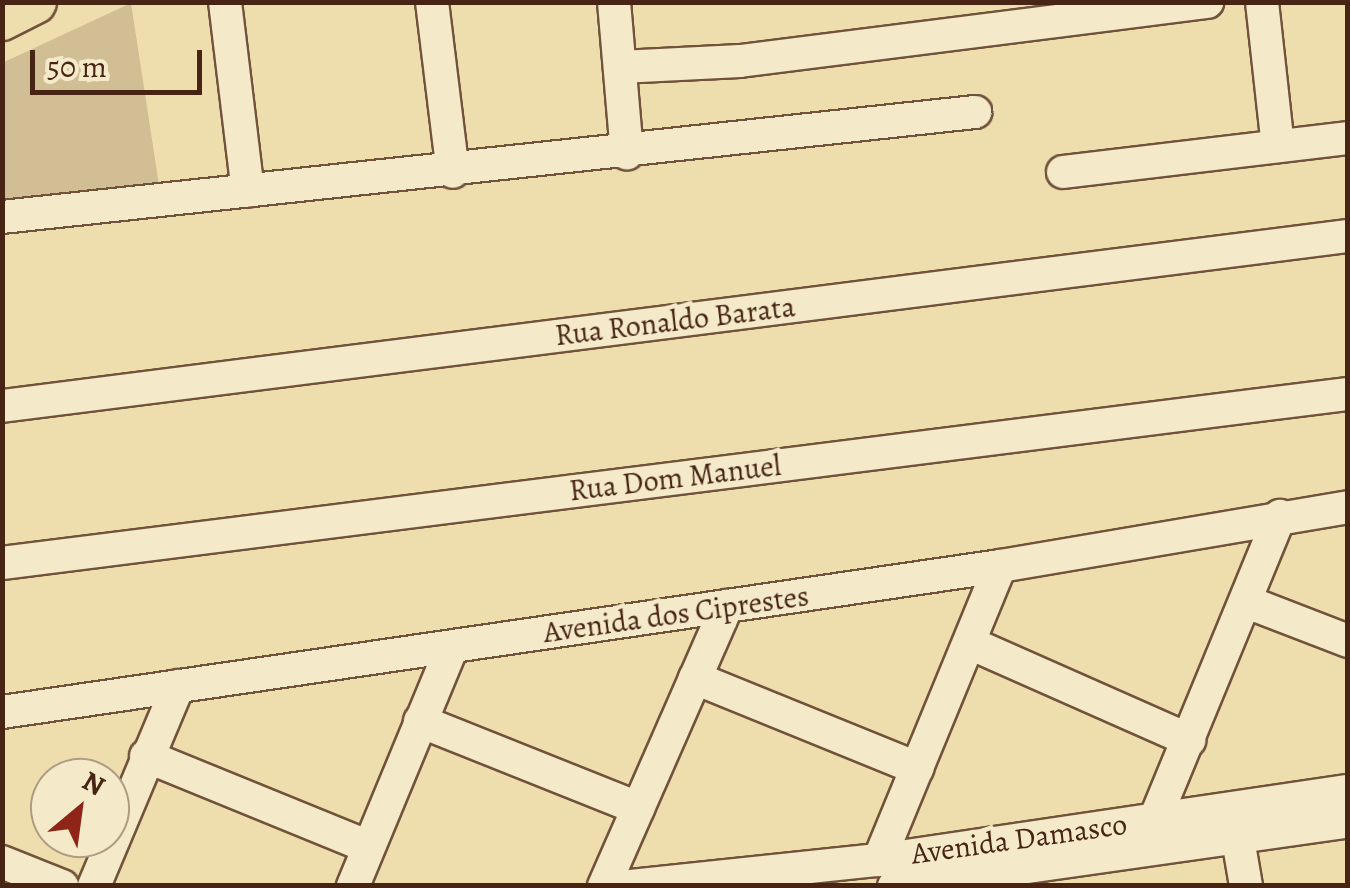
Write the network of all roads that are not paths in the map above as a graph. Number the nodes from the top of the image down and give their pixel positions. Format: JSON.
{"nodes":[{"id":1,"x":35,"y":2,"type":"edge"},
{"id":2,"x":225,"y":2,"type":"edge"},
{"id":3,"x":432,"y":2,"type":"edge"},
{"id":4,"x":614,"y":2,"type":"edge"},
{"id":5,"x":1208,"y":2,"type":"edge"},
{"id":6,"x":1262,"y":2,"type":"edge"},
{"id":7,"x":2,"y":19,"type":"edge"},
{"id":8,"x":620,"y":67,"type":"junction"},
{"id":9,"x":975,"y":112,"type":"dead end"},
{"id":10,"x":1348,"y":138,"type":"edge"},
{"id":11,"x":1278,"y":146,"type":"junction"},
{"id":12,"x":627,"y":153,"type":"junction"},
{"id":13,"x":454,"y":172,"type":"junction"},
{"id":14,"x":1063,"y":172,"type":"dead end"},
{"id":15,"x":248,"y":190,"type":"junction"},
{"id":16,"x":2,"y":217,"type":"edge"},
{"id":17,"x":1348,"y":236,"type":"edge"},
{"id":18,"x":1348,"y":394,"type":"edge"},
{"id":19,"x":2,"y":406,"type":"edge"},
{"id":20,"x":1348,"y":507,"type":"edge"},
{"id":21,"x":1280,"y":516,"type":"junction"},
{"id":22,"x":2,"y":562,"type":"edge"},
{"id":23,"x":1000,"y":566,"type":"junction"},
{"id":24,"x":1247,"y":602,"type":"junction"},
{"id":25,"x":726,"y":606,"type":"junction"},
{"id":26,"x":1348,"y":641,"type":"edge"},
{"id":27,"x":970,"y":643,"type":"junction"},
{"id":28,"x":452,"y":646,"type":"junction"},
{"id":29,"x":695,"y":678,"type":"junction"},
{"id":30,"x":178,"y":686,"type":"junction"},
{"id":31,"x":2,"y":712,"type":"edge"},
{"id":32,"x":420,"y":721,"type":"junction"},
{"id":33,"x":1189,"y":740,"type":"junction"},
{"id":34,"x":146,"y":756,"type":"junction"},
{"id":35,"x":917,"y":768,"type":"junction"},
{"id":36,"x":1348,"y":791,"type":"edge"},
{"id":37,"x":638,"y":808,"type":"junction"},
{"id":38,"x":1155,"y":819,"type":"junction"},
{"id":39,"x":1348,"y":821,"type":"edge"},
{"id":40,"x":1238,"y":839,"type":"junction"},
{"id":41,"x":367,"y":846,"type":"junction"},
{"id":42,"x":2,"y":862,"type":"edge"},
{"id":43,"x":886,"y":873,"type":"edge"},
{"id":44,"x":985,"y":879,"type":"edge"},
{"id":45,"x":62,"y":886,"type":"edge"},
{"id":46,"x":94,"y":886,"type":"edge"},
{"id":47,"x":353,"y":886,"type":"edge"},
{"id":48,"x":604,"y":886,"type":"edge"},
{"id":49,"x":630,"y":886,"type":"edge"},
{"id":50,"x":1246,"y":886,"type":"edge"}],
"edges":[{"from":1,"to":7,"type":"main road"},
{"from":2,"to":15,"type":"street"},
{"from":3,"to":13,"type":"street"},
{"from":4,"to":8,"type":"street"},
{"from":5,"to":8,"type":"street"},
{"from":6,"to":11,"type":"street"},
{"from":8,"to":12,"type":"street"},
{"from":9,"to":12,"type":"street"},
{"from":10,"to":11,"type":"street"},
{"from":11,"to":14,"type":"street"},
{"from":12,"to":13,"type":"street"},
{"from":13,"to":15,"type":"street"},
{"from":15,"to":16,"type":"street"},
{"from":17,"to":19,"type":"street","name":"Rua Ronaldo Barata"},
{"from":18,"to":22,"type":"street","name":"Rua Dom Manuel"},
{"from":20,"to":21,"type":"street","name":"Avenida dos Ciprestes"},
{"from":21,"to":23,"type":"street","name":"Avenida dos Ciprestes"},
{"from":21,"to":24,"type":"street"},
{"from":23,"to":25,"type":"street","name":"Avenida dos Ciprestes"},
{"from":23,"to":27,"type":"street"},
{"from":24,"to":26,"type":"street"},
{"from":24,"to":33,"type":"street"},
{"from":25,"to":28,"type":"street","name":"Avenida dos Ciprestes"},
{"from":25,"to":29,"type":"street"},
{"from":27,"to":33,"type":"street"},
{"from":27,"to":35,"type":"street"},
{"from":28,"to":30,"type":"street","name":"Avenida dos Ciprestes"},
{"from":28,"to":32,"type":"street"},
{"from":29,"to":35,"type":"street"},
{"from":29,"to":37,"type":"street"},
{"from":30,"to":31,"type":"street","name":"Avenida dos Ciprestes"},
{"from":30,"to":34,"type":"street"},
{"from":32,"to":37,"type":"street"},
{"from":32,"to":41,"type":"street"},
{"from":33,"to":38,"type":"street"},
{"from":34,"to":41,"type":"street"},
{"from":34,"to":46,"type":"street"},
{"from":35,"to":43,"type":"street"},
{"from":36,"to":38,"type":"street","name":"Avenida Damasco"},
{"from":37,"to":48,"type":"street"},
{"from":38,"to":43,"type":"street","name":"Avenida Damasco"},
{"from":39,"to":40,"type":"street","name":"Avenida Damasco"},
{"from":40,"to":44,"type":"street","name":"Avenida Damasco"},
{"from":40,"to":50,"type":"street"},
{"from":41,"to":47,"type":"street"},
{"from":42,"to":45,"type":"street"},
{"from":43,"to":44,"type":"street","name":"Avenida Damasco"},
{"from":43,"to":49,"type":"street","name":"Avenida Damasco"}]}
